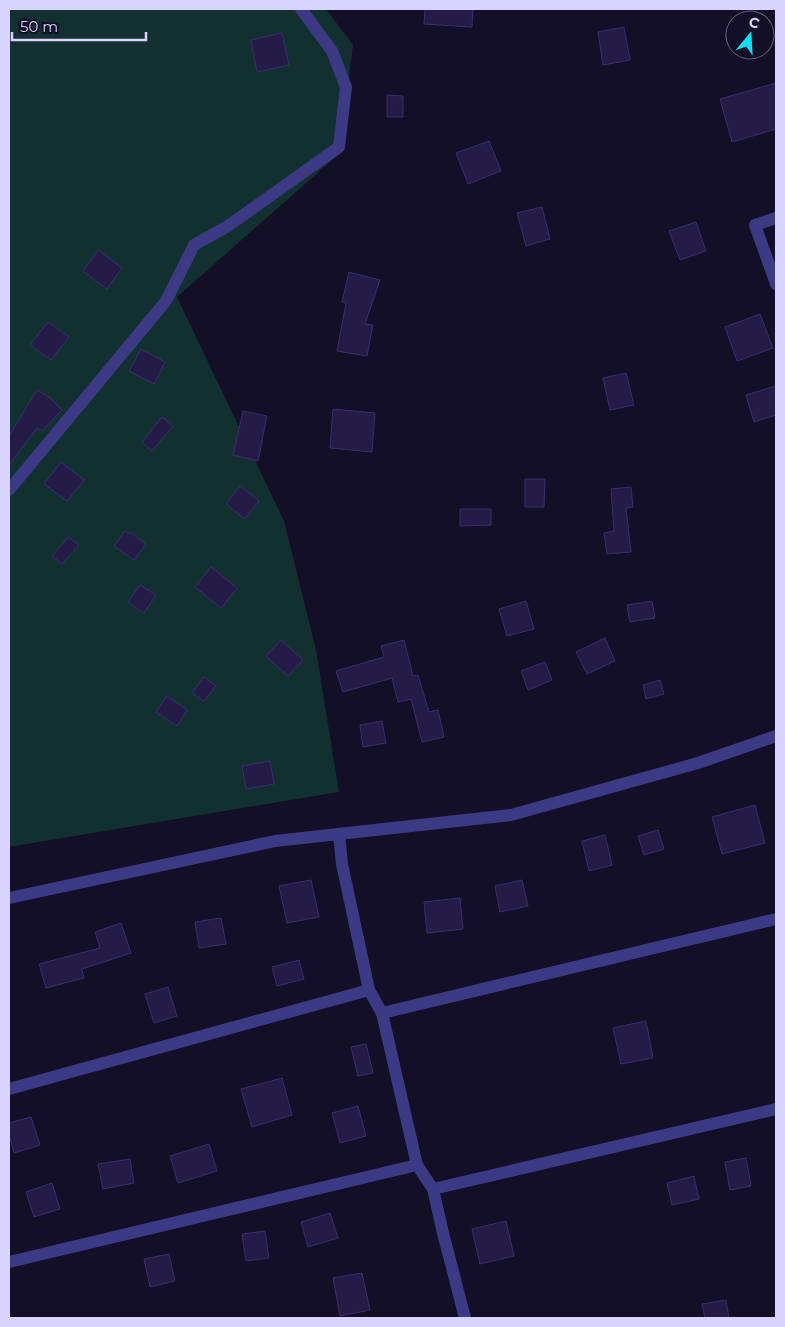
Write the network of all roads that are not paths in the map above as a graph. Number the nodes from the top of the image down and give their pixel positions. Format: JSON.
{"nodes":[{"id":1,"x":300,"y":9,"type":"edge"},
{"id":2,"x":776,"y":218,"type":"edge"},
{"id":3,"x":776,"y":284,"type":"edge"},
{"id":4,"x":9,"y":490,"type":"edge"},
{"id":5,"x":776,"y":736,"type":"edge"},
{"id":6,"x":340,"y":834,"type":"junction"},
{"id":7,"x":9,"y":898,"type":"edge"},
{"id":8,"x":776,"y":919,"type":"edge"},
{"id":9,"x":369,"y":990,"type":"junction"},
{"id":10,"x":382,"y":1013,"type":"junction"},
{"id":11,"x":9,"y":1089,"type":"edge"},
{"id":12,"x":776,"y":1109,"type":"edge"},
{"id":13,"x":417,"y":1165,"type":"junction"},
{"id":14,"x":433,"y":1189,"type":"junction"},
{"id":15,"x":9,"y":1262,"type":"edge"},
{"id":16,"x":466,"y":1318,"type":"edge"}],
"edges":[{"from":1,"to":4,"type":"street"},
{"from":2,"to":3,"type":"street"},
{"from":5,"to":6,"type":"street"},
{"from":6,"to":7,"type":"street"},
{"from":6,"to":9,"type":"street"},
{"from":8,"to":10,"type":"street"},
{"from":9,"to":10,"type":"street"},
{"from":9,"to":11,"type":"street"},
{"from":10,"to":13,"type":"street"},
{"from":12,"to":14,"type":"street"},
{"from":13,"to":14,"type":"street"},
{"from":13,"to":15,"type":"street"},
{"from":14,"to":16,"type":"street"}]}
